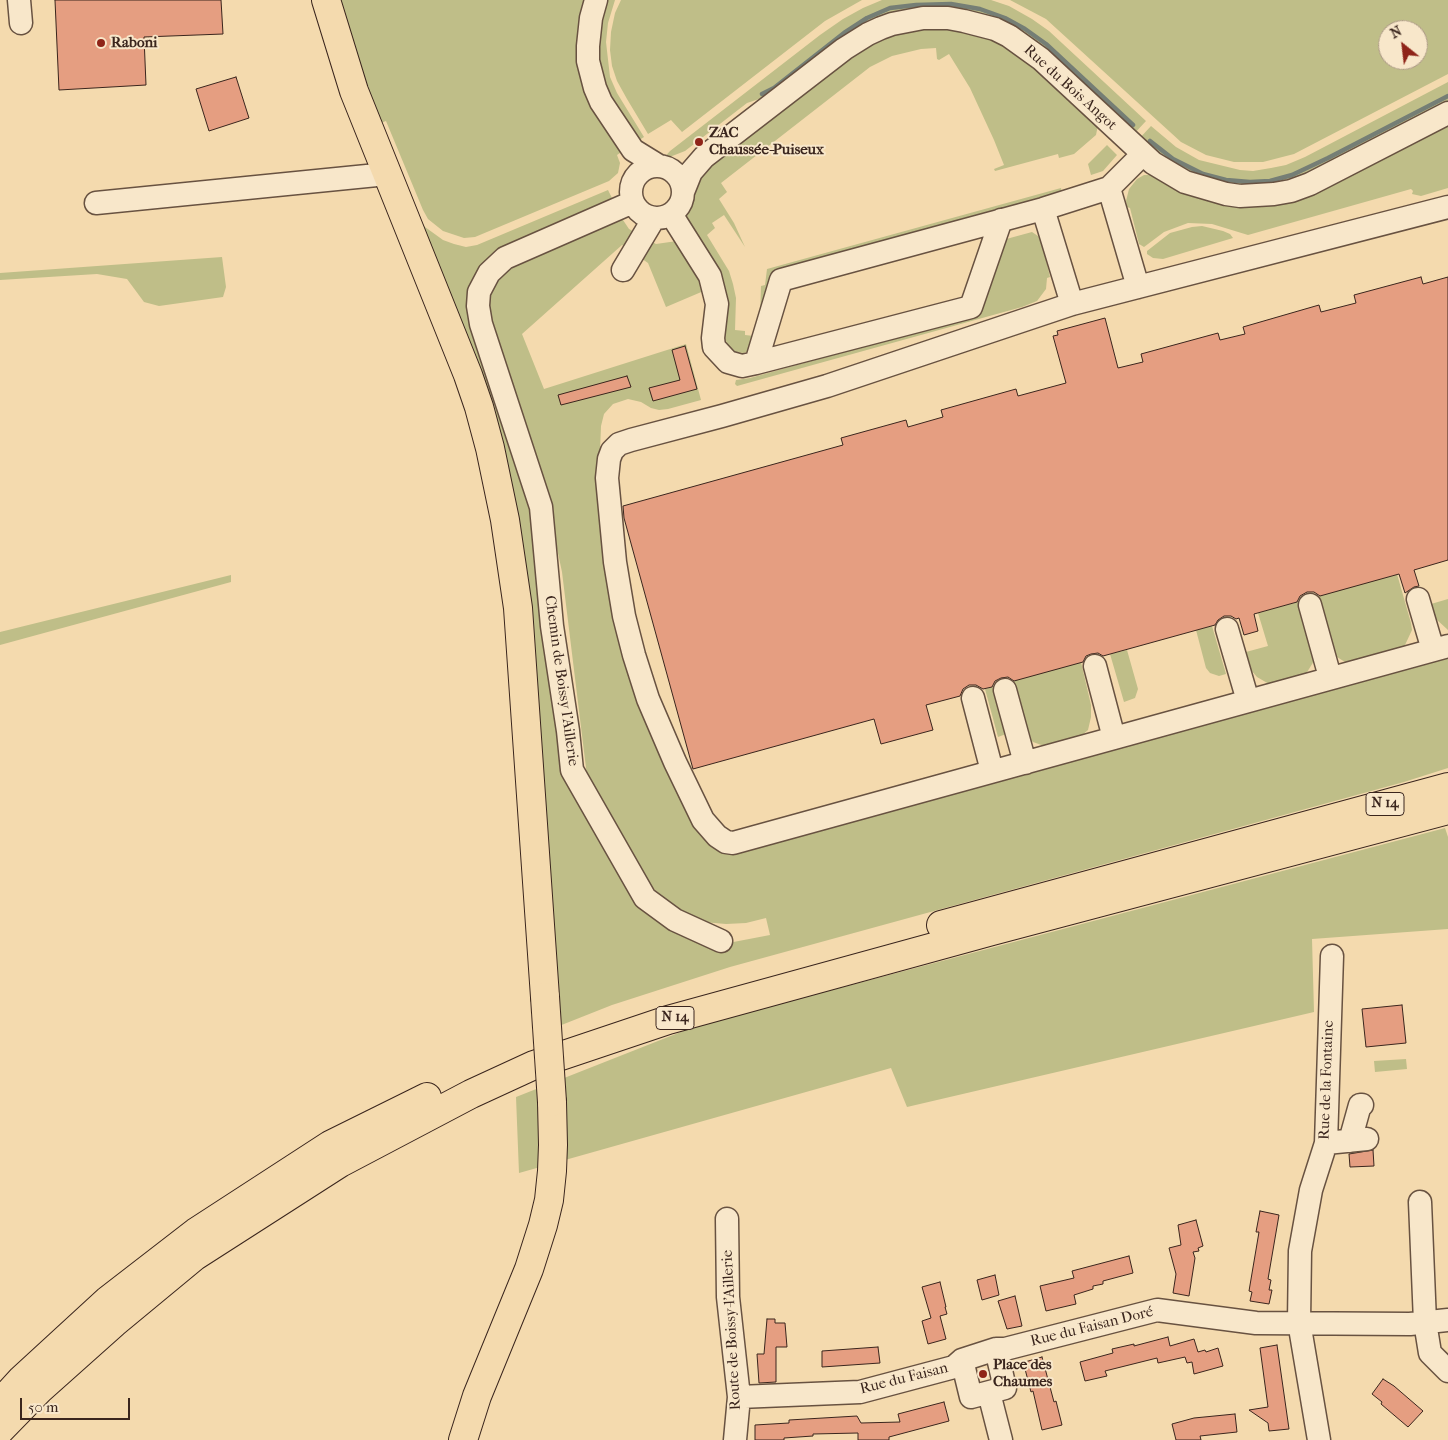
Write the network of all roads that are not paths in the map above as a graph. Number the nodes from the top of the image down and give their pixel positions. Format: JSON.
{"nodes":[{"id":1,"x":19,"y":0,"type":"edge"},
{"id":2,"x":326,"y":0,"type":"edge"},
{"id":3,"x":596,"y":0,"type":"edge"},
{"id":4,"x":21,"y":23,"type":"dead end"},
{"id":5,"x":772,"y":105,"type":"junction"},
{"id":6,"x":1448,"y":113,"type":"edge"},
{"id":7,"x":633,"y":150,"type":"junction"},
{"id":8,"x":1143,"y":154,"type":"junction"},
{"id":9,"x":704,"y":157,"type":"junction"},
{"id":10,"x":661,"y":166,"type":"junction"},
{"id":11,"x":387,"y":174,"type":"junction"},
{"id":12,"x":1109,"y":188,"type":"junction"},
{"id":13,"x":683,"y":192,"type":"junction"},
{"id":14,"x":633,"y":194,"type":"junction"},
{"id":15,"x":96,"y":203,"type":"dead end"},
{"id":16,"x":1448,"y":207,"type":"edge"},
{"id":17,"x":1043,"y":209,"type":"junction"},
{"id":18,"x":662,"y":216,"type":"junction"},
{"id":19,"x":1001,"y":220,"type":"junction"},
{"id":20,"x":623,"y":270,"type":"dead end"},
{"id":21,"x":1138,"y":287,"type":"junction"},
{"id":22,"x":1072,"y":304,"type":"junction"},
{"id":23,"x":756,"y":363,"type":"junction"},
{"id":24,"x":1418,"y":599,"type":"dead end"},
{"id":25,"x":1310,"y":605,"type":"dead end"},
{"id":26,"x":1227,"y":629,"type":"dead end"},
{"id":27,"x":1440,"y":648,"type":"edge"},
{"id":28,"x":1095,"y":666,"type":"dead end"},
{"id":29,"x":1330,"y":677,"type":"junction"},
{"id":30,"x":1005,"y":690,"type":"dead end"},
{"id":31,"x":973,"y":698,"type":"dead end"},
{"id":32,"x":1248,"y":701,"type":"junction"},
{"id":33,"x":1114,"y":738,"type":"junction"},
{"id":34,"x":1025,"y":762,"type":"junction"},
{"id":35,"x":992,"y":772,"type":"junction"},
{"id":36,"x":1448,"y":787,"type":"edge"},
{"id":37,"x":1448,"y":810,"type":"edge"},
{"id":38,"x":721,"y":941,"type":"dead end"},
{"id":39,"x":1332,"y":956,"type":"dead end"},
{"id":40,"x":1362,"y":1105,"type":"dead end"},
{"id":41,"x":1326,"y":1142,"type":"junction"},
{"id":42,"x":340,"y":1163,"type":"junction"},
{"id":43,"x":1420,"y":1202,"type":"dead end"},
{"id":44,"x":727,"y":1219,"type":"dead end"},
{"id":45,"x":1448,"y":1320,"type":"edge"},
{"id":46,"x":1299,"y":1322,"type":"junction"},
{"id":47,"x":1425,"y":1322,"type":"junction"},
{"id":48,"x":1000,"y":1349,"type":"junction"},
{"id":49,"x":962,"y":1360,"type":"junction"},
{"id":50,"x":1448,"y":1371,"type":"edge"},
{"id":51,"x":989,"y":1393,"type":"junction"},
{"id":52,"x":739,"y":1396,"type":"junction"},
{"id":53,"x":0,"y":1403,"type":"edge"},
{"id":54,"x":0,"y":1430,"type":"edge"},
{"id":55,"x":4,"y":1440,"type":"edge"},
{"id":56,"x":462,"y":1440,"type":"edge"},
{"id":57,"x":735,"y":1440,"type":"edge"},
{"id":58,"x":1001,"y":1440,"type":"edge"},
{"id":59,"x":1319,"y":1440,"type":"edge"}],
"edges":[{"from":1,"to":4,"type":"street"},
{"from":2,"to":11,"type":"main road"},
{"from":3,"to":7,"type":"street"},
{"from":5,"to":8,"type":"street","name":"Rue du Bois Angot"},
{"from":5,"to":9,"type":"street","name":"Rue du Bois Angot"},
{"from":5,"to":10,"type":"street"},
{"from":6,"to":8,"type":"street","name":"Rue du Bois Angot"},
{"from":7,"to":10,"type":"street"},
{"from":7,"to":14,"type":"street"},
{"from":8,"to":12,"type":"street"},
{"from":9,"to":10,"type":"street","name":"Rue du Bois Angot"},
{"from":9,"to":13,"type":"street","name":"Rue du Bois Angot"},
{"from":10,"to":13,"type":"street"},
{"from":10,"to":14,"type":"street"},
{"from":11,"to":15,"type":"street"},
{"from":11,"to":56,"type":"main road","bridge":true},
{"from":12,"to":17,"type":"street"},
{"from":12,"to":21,"type":"street"},
{"from":13,"to":18,"type":"street"},
{"from":14,"to":18,"type":"street"},
{"from":14,"to":38,"type":"street","name":"Chemin de Boissy l'Aillerie"},
{"from":16,"to":21,"type":"street"},
{"from":17,"to":19,"type":"street"},
{"from":17,"to":22,"type":"street"},
{"from":18,"to":20,"type":"street"},
{"from":18,"to":23,"type":"street"},
{"from":19,"to":23,"type":"street"},
{"from":19,"to":23,"type":"street"},
{"from":21,"to":22,"type":"street"},
{"from":22,"to":35,"type":"street"},
{"from":24,"to":27,"type":"street"},
{"from":25,"to":29,"type":"street"},
{"from":26,"to":32,"type":"street"},
{"from":27,"to":29,"type":"street"},
{"from":28,"to":33,"type":"street"},
{"from":29,"to":32,"type":"street"},
{"from":30,"to":34,"type":"street"},
{"from":31,"to":35,"type":"street"},
{"from":32,"to":33,"type":"street"},
{"from":33,"to":34,"type":"street"},
{"from":34,"to":35,"type":"street"},
{"from":36,"to":53,"type":"main road","number":"N 14"},
{"from":37,"to":42,"type":"main road","number":"N 14"},
{"from":39,"to":41,"type":"street","name":"Rue de la Fontaine"},
{"from":40,"to":41,"type":"street"},
{"from":41,"to":46,"type":"street","name":"Rue de la Fontaine"},
{"from":42,"to":54,"type":"main road","number":"N 14"},
{"from":42,"to":55,"type":"main road"},
{"from":43,"to":47,"type":"street"},
{"from":44,"to":52,"type":"street","name":"Route de Boissy-l'Aillerie"},
{"from":45,"to":47,"type":"street","name":"Rue du Faisan Doré"},
{"from":46,"to":47,"type":"street","name":"Rue du Faisan Doré"},
{"from":46,"to":48,"type":"street","name":"Rue du Faisan Doré"},
{"from":46,"to":59,"type":"street","name":"Rue de la Fontaine"},
{"from":47,"to":50,"type":"street"},
{"from":48,"to":49,"type":"street","name":"Rue du Faisan"},
{"from":48,"to":51,"type":"street"},
{"from":49,"to":51,"type":"street"},
{"from":49,"to":52,"type":"street","name":"Rue du Faisan"},
{"from":51,"to":58,"type":"street"},
{"from":52,"to":57,"type":"street","name":"Route de Boissy-l'Aillerie"}]}
